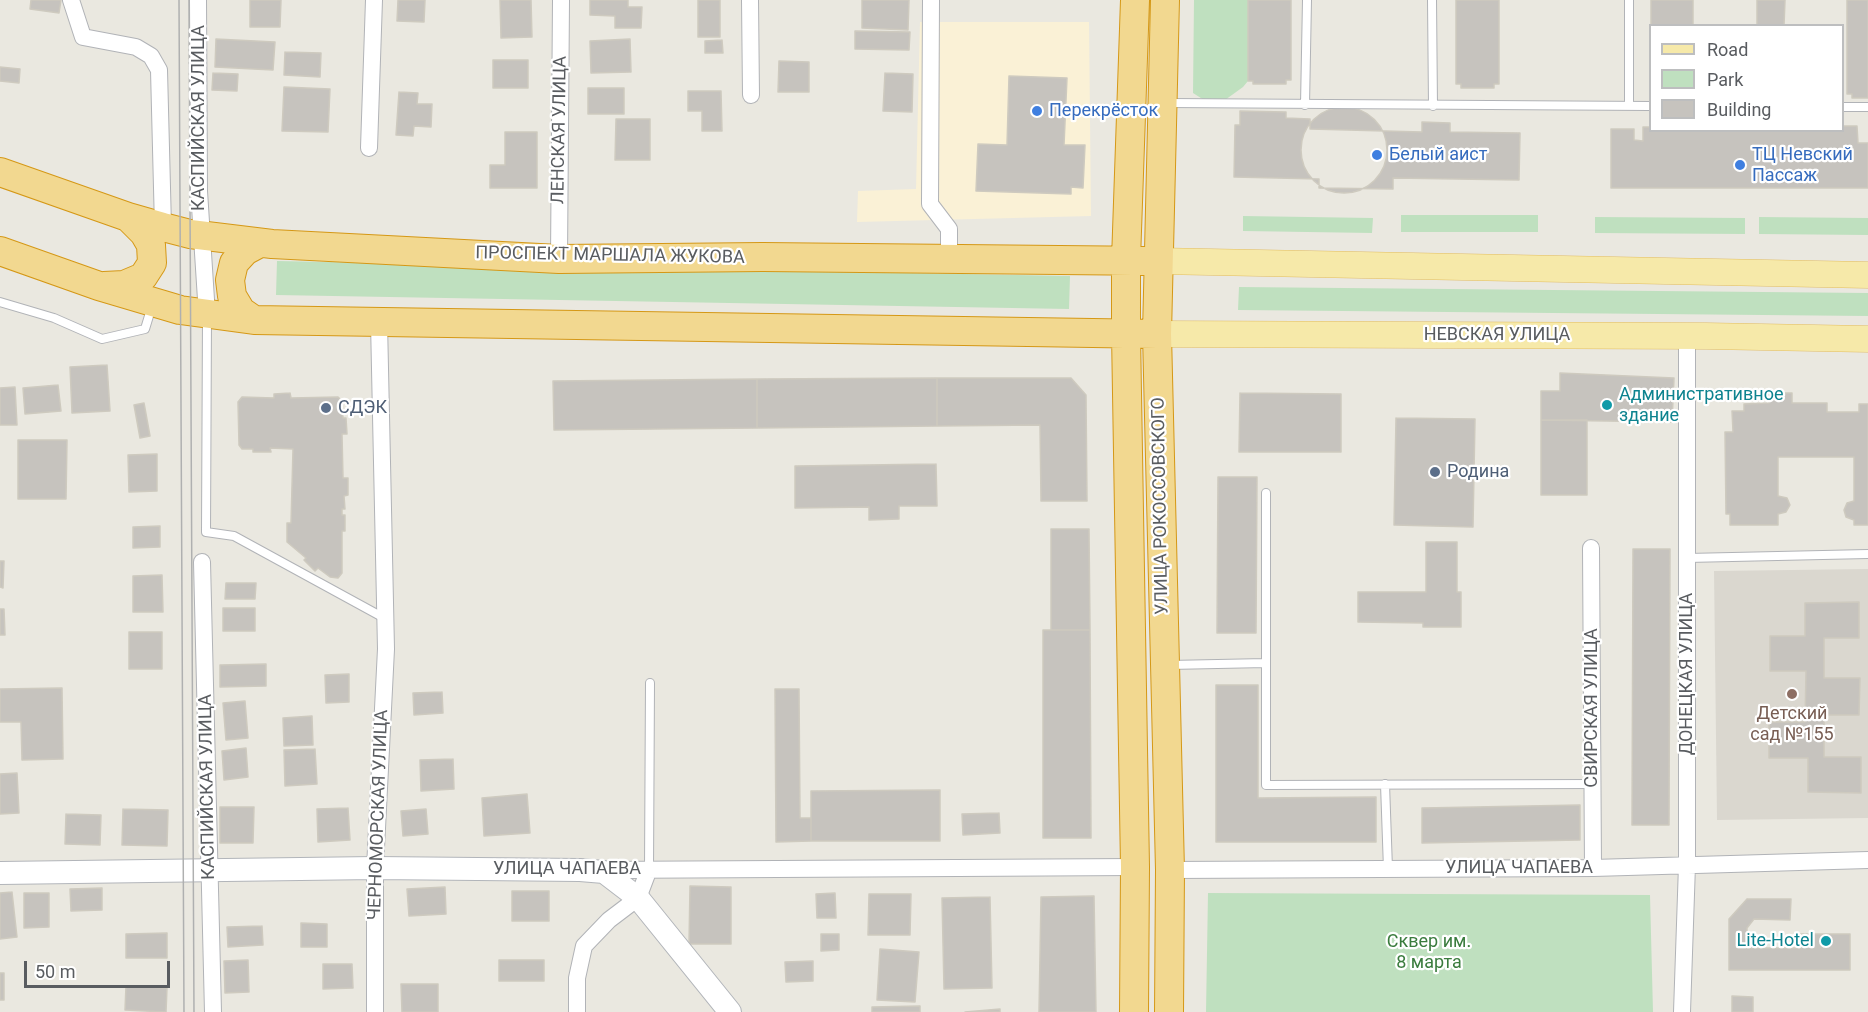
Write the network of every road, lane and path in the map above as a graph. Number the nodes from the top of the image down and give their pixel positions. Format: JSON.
{"nodes":[{"id":1,"x":71,"y":0,"type":"edge"},
{"id":2,"x":198,"y":0,"type":"edge"},
{"id":3,"x":374,"y":0,"type":"edge"},
{"id":4,"x":561,"y":0,"type":"edge"},
{"id":5,"x":750,"y":0,"type":"edge"},
{"id":6,"x":931,"y":0,"type":"edge"},
{"id":7,"x":1135,"y":0,"type":"edge"},
{"id":8,"x":1165,"y":0,"type":"edge"},
{"id":9,"x":1307,"y":0,"type":"edge"},
{"id":10,"x":1432,"y":0,"type":"edge"},
{"id":11,"x":1629,"y":0,"type":"edge"},
{"id":12,"x":751,"y":95,"type":"dead end"},
{"id":13,"x":1163,"y":103,"type":"junction"},
{"id":14,"x":1305,"y":105,"type":"junction"},
{"id":15,"x":1433,"y":105,"type":"junction"},
{"id":16,"x":1629,"y":106,"type":"junction"},
{"id":17,"x":1649,"y":106,"type":"edge"},
{"id":18,"x":1844,"y":107,"type":"edge"},
{"id":19,"x":1868,"y":107,"type":"edge"},
{"id":20,"x":369,"y":148,"type":"dead end"},
{"id":21,"x":0,"y":172,"type":"edge"},
{"id":22,"x":128,"y":217,"type":"junction"},
{"id":23,"x":163,"y":227,"type":"junction"},
{"id":24,"x":200,"y":235,"type":"junction"},
{"id":25,"x":260,"y":243,"type":"junction"},
{"id":26,"x":0,"y":251,"type":"edge"},
{"id":27,"x":559,"y":259,"type":"junction"},
{"id":28,"x":949,"y":259,"type":"junction"},
{"id":29,"x":1126,"y":260,"type":"junction"},
{"id":30,"x":1158,"y":261,"type":"junction"},
{"id":31,"x":1868,"y":275,"type":"edge"},
{"id":32,"x":99,"y":286,"type":"junction"},
{"id":33,"x":0,"y":302,"type":"edge"},
{"id":34,"x":153,"y":303,"type":"junction"},
{"id":35,"x":207,"y":315,"type":"junction"},
{"id":36,"x":255,"y":320,"type":"junction"},
{"id":37,"x":379,"y":322,"type":"junction"},
{"id":38,"x":1126,"y":334,"type":"junction"},
{"id":39,"x":1157,"y":334,"type":"junction"},
{"id":40,"x":1687,"y":336,"type":"junction"},
{"id":41,"x":1868,"y":339,"type":"edge"},
{"id":42,"x":1266,"y":493,"type":"dead end"},
{"id":43,"x":1591,"y":548,"type":"dead end"},
{"id":44,"x":1868,"y":554,"type":"edge"},
{"id":45,"x":1686,"y":558,"type":"junction"},
{"id":46,"x":202,"y":562,"type":"dead end"},
{"id":47,"x":386,"y":619,"type":"junction"},
{"id":48,"x":1266,"y":663,"type":"junction"},
{"id":49,"x":1165,"y":665,"type":"junction"},
{"id":50,"x":650,"y":683,"type":"dead end"},
{"id":51,"x":1385,"y":784,"type":"junction"},
{"id":52,"x":1593,"y":784,"type":"junction"},
{"id":53,"x":1868,"y":860,"type":"edge"},
{"id":54,"x":1687,"y":865,"type":"junction"},
{"id":55,"x":1135,"y":867,"type":"junction"},
{"id":56,"x":375,"y":868,"type":"junction"},
{"id":57,"x":1593,"y":868,"type":"junction"},
{"id":58,"x":211,"y":869,"type":"junction"},
{"id":59,"x":649,"y":869,"type":"junction"},
{"id":60,"x":1388,"y":869,"type":"junction"},
{"id":61,"x":580,"y":870,"type":"junction"},
{"id":62,"x":1170,"y":870,"type":"junction"},
{"id":63,"x":0,"y":873,"type":"edge"},
{"id":64,"x":638,"y":898,"type":"junction"},
{"id":65,"x":213,"y":1012,"type":"edge"},
{"id":66,"x":375,"y":1012,"type":"edge"},
{"id":67,"x":577,"y":1012,"type":"edge"},
{"id":68,"x":730,"y":1012,"type":"edge"},
{"id":69,"x":1134,"y":1012,"type":"edge"},
{"id":70,"x":1169,"y":1012,"type":"edge"},
{"id":71,"x":1682,"y":1012,"type":"edge"}],
"edges":[{"from":1,"to":23,"type":"street"},
{"from":2,"to":24,"type":"street","name":"КАСПИЙСКАЯ УЛИЦА"},
{"from":3,"to":20,"type":"street"},
{"from":4,"to":27,"type":"street","name":"ЛЕНСКАЯ УЛИЦА"},
{"from":5,"to":12,"type":"street"},
{"from":6,"to":28,"type":"street"},
{"from":7,"to":29,"type":"highway","name":"УЛИЦА РОКОССОВСКОГО"},
{"from":8,"to":13,"type":"highway","name":"УЛИЦА РОКОССОВСКОГО"},
{"from":9,"to":14,"type":"lane"},
{"from":10,"to":15,"type":"lane"},
{"from":11,"to":16,"type":"lane"},
{"from":13,"to":14,"type":"lane"},
{"from":13,"to":30,"type":"highway","name":"УЛИЦА РОКОССОВСКОГО"},
{"from":14,"to":15,"type":"lane"},
{"from":15,"to":16,"type":"lane"},
{"from":16,"to":17,"type":"lane"},
{"from":18,"to":19,"type":"lane"},
{"from":21,"to":22,"type":"highway","name":"ПРОСПЕКТ МАРШАЛА ЖУКОВА"},
{"from":22,"to":23,"type":"highway","name":"ПРОСПЕКТ МАРШАЛА ЖУКОВА"},
{"from":22,"to":32,"type":"highway"},
{"from":23,"to":24,"type":"highway","name":"ПРОСПЕКТ МАРШАЛА ЖУКОВА"},
{"from":24,"to":25,"type":"highway","name":"ПРОСПЕКТ МАРШАЛА ЖУКОВА"},
{"from":24,"to":35,"type":"street","name":"КАСПИЙСКАЯ УЛИЦА"},
{"from":25,"to":27,"type":"highway","name":"ПРОСПЕКТ МАРШАЛА ЖУКОВА"},
{"from":25,"to":36,"type":"highway"},
{"from":26,"to":32,"type":"highway"},
{"from":27,"to":28,"type":"highway","name":"ПРОСПЕКТ МАРШАЛА ЖУКОВА"},
{"from":28,"to":29,"type":"highway","name":"ПРОСПЕКТ МАРШАЛА ЖУКОВА"},
{"from":29,"to":30,"type":"highway","name":"ПРОСПЕКТ МАРШАЛА ЖУКОВА"},
{"from":29,"to":38,"type":"highway","name":"УЛИЦА РОКОССОВСКОГО"},
{"from":30,"to":31,"type":"main road"},
{"from":30,"to":39,"type":"highway","name":"УЛИЦА РОКОССОВСКОГО"},
{"from":32,"to":34,"type":"highway"},
{"from":33,"to":34,"type":"lane"},
{"from":34,"to":35,"type":"highway"},
{"from":35,"to":36,"type":"highway"},
{"from":35,"to":47,"type":"lane"},
{"from":36,"to":37,"type":"highway"},
{"from":37,"to":38,"type":"highway"},
{"from":37,"to":47,"type":"street","name":"ЧЕРНОМОРСКАЯ УЛИЦА"},
{"from":38,"to":39,"type":"highway","name":"НЕВСКАЯ УЛИЦА"},
{"from":38,"to":55,"type":"highway","name":"УЛИЦА РОКОССОВСКОГО"},
{"from":39,"to":40,"type":"main road","name":"НЕВСКАЯ УЛИЦА"},
{"from":39,"to":49,"type":"highway","name":"УЛИЦА РОКОССОВСКОГО"},
{"from":40,"to":41,"type":"main road","name":"НЕВСКАЯ УЛИЦА"},
{"from":40,"to":45,"type":"street","name":"ДОНЕЦКАЯ УЛИЦА"},
{"from":42,"to":48,"type":"lane"},
{"from":43,"to":52,"type":"street","name":"СВИРСКАЯ УЛИЦА"},
{"from":44,"to":45,"type":"lane"},
{"from":45,"to":54,"type":"street","name":"ДОНЕЦКАЯ УЛИЦА"},
{"from":46,"to":58,"type":"street","name":"КАСПИЙСКАЯ УЛИЦА"},
{"from":47,"to":56,"type":"street","name":"ЧЕРНОМОРСКАЯ УЛИЦА"},
{"from":48,"to":49,"type":"lane"},
{"from":48,"to":51,"type":"lane"},
{"from":49,"to":62,"type":"highway","name":"УЛИЦА РОКОССОВСКОГО"},
{"from":50,"to":59,"type":"lane"},
{"from":51,"to":52,"type":"lane"},
{"from":51,"to":60,"type":"lane"},
{"from":52,"to":57,"type":"street","name":"СВИРСКАЯ УЛИЦА"},
{"from":53,"to":54,"type":"street","name":"УЛИЦА ЧАПАЕВА"},
{"from":54,"to":57,"type":"street","name":"УЛИЦА ЧАПАЕВА"},
{"from":54,"to":71,"type":"street","name":"ДОНЕЦКАЯ УЛИЦА"},
{"from":55,"to":59,"type":"street","name":"УЛИЦА ЧАПАЕВА"},
{"from":55,"to":69,"type":"highway","name":"УЛИЦА РОКОССОВСКОГО"},
{"from":56,"to":58,"type":"street","name":"УЛИЦА ЧАПАЕВА"},
{"from":56,"to":61,"type":"street","name":"УЛИЦА ЧАПАЕВА"},
{"from":56,"to":66,"type":"street","name":"ЧЕРНОМОРСКАЯ УЛИЦА"},
{"from":57,"to":60,"type":"street","name":"УЛИЦА ЧАПАЕВА"},
{"from":58,"to":63,"type":"street","name":"УЛИЦА ЧАПАЕВА"},
{"from":58,"to":65,"type":"street","name":"КАСПИЙСКАЯ УЛИЦА"},
{"from":59,"to":61,"type":"street","name":"УЛИЦА ЧАПАЕВА"},
{"from":59,"to":64,"type":"street"},
{"from":60,"to":62,"type":"street","name":"УЛИЦА ЧАПАЕВА"},
{"from":61,"to":64,"type":"street"},
{"from":62,"to":70,"type":"highway","name":"УЛИЦА РОКОССОВСКОГО"},
{"from":64,"to":67,"type":"street"},
{"from":64,"to":68,"type":"street"}]}
